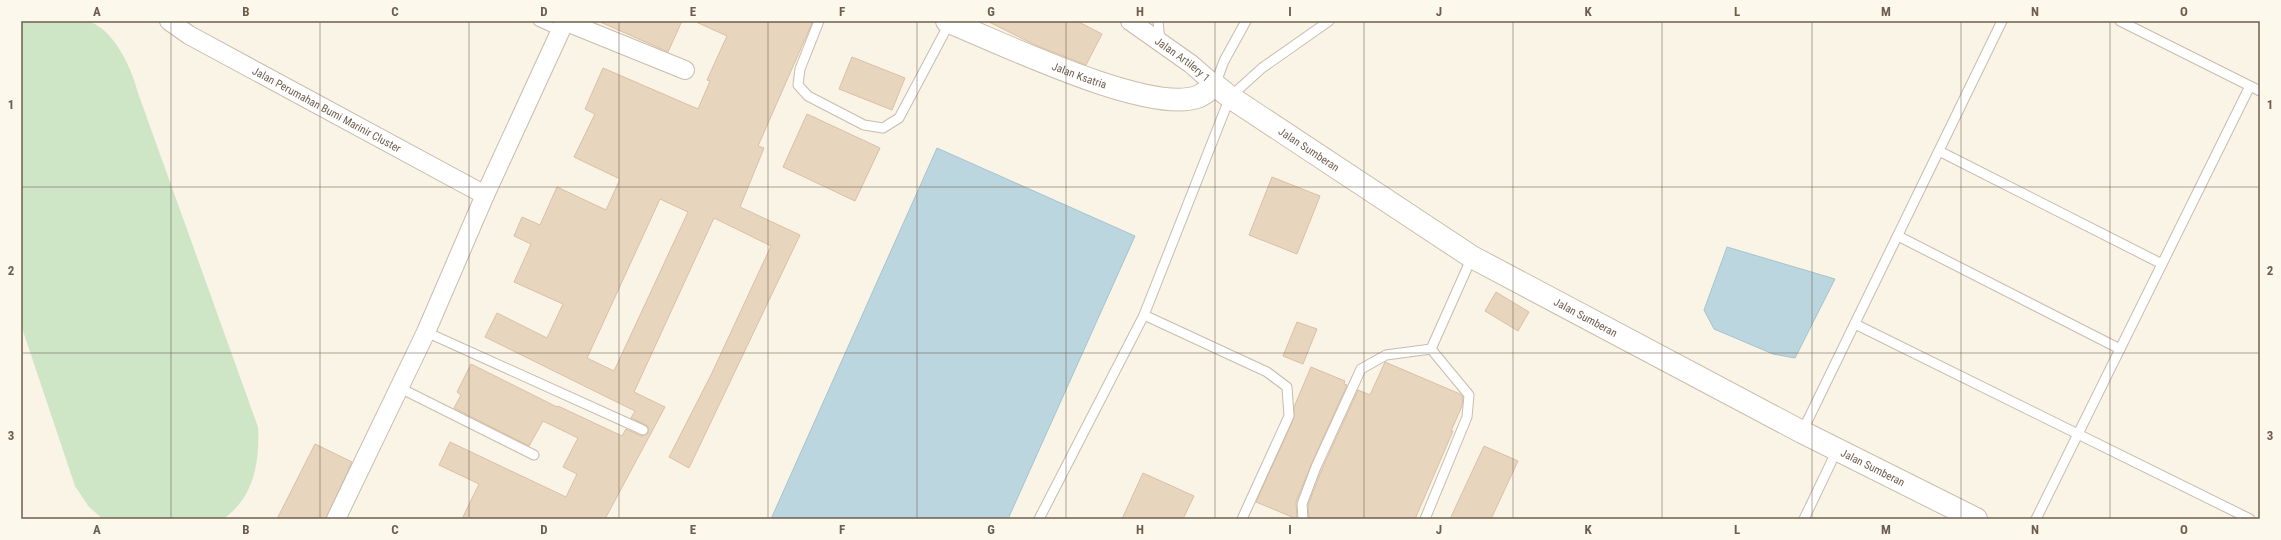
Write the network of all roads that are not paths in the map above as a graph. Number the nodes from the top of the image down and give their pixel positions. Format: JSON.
{"nodes":[{"id":1,"x":169,"y":21,"type":"edge"},
{"id":2,"x":538,"y":21,"type":"edge"},
{"id":3,"x":819,"y":21,"type":"edge"},
{"id":4,"x":1130,"y":21,"type":"edge"},
{"id":5,"x":1158,"y":21,"type":"edge"},
{"id":6,"x":1246,"y":21,"type":"edge"},
{"id":7,"x":1330,"y":21,"type":"edge"},
{"id":8,"x":2002,"y":21,"type":"edge"},
{"id":9,"x":2120,"y":21,"type":"edge"},
{"id":10,"x":948,"y":22,"type":"edge"},
{"id":11,"x":563,"y":25,"type":"edge"},
{"id":12,"x":1160,"y":41,"type":"junction"},
{"id":13,"x":685,"y":70,"type":"dead end"},
{"id":14,"x":2250,"y":86,"type":"junction"},
{"id":15,"x":1222,"y":91,"type":"junction"},
{"id":16,"x":2260,"y":91,"type":"edge"},
{"id":17,"x":1938,"y":151,"type":"junction"},
{"id":18,"x":485,"y":195,"type":"junction"},
{"id":19,"x":1898,"y":236,"type":"junction"},
{"id":20,"x":1472,"y":257,"type":"junction"},
{"id":21,"x":2162,"y":264,"type":"junction"},
{"id":22,"x":1144,"y":315,"type":"junction"},
{"id":23,"x":1854,"y":324,"type":"junction"},
{"id":24,"x":426,"y":332,"type":"junction"},
{"id":25,"x":1431,"y":349,"type":"junction"},
{"id":26,"x":2120,"y":349,"type":"junction"},
{"id":27,"x":400,"y":388,"type":"junction"},
{"id":28,"x":643,"y":430,"type":"dead end"},
{"id":29,"x":1802,"y":432,"type":"junction"},
{"id":30,"x":2078,"y":434,"type":"junction"},
{"id":31,"x":1837,"y":450,"type":"junction"},
{"id":32,"x":534,"y":455,"type":"dead end"},
{"id":33,"x":336,"y":519,"type":"edge"},
{"id":34,"x":1039,"y":519,"type":"edge"},
{"id":35,"x":1242,"y":519,"type":"edge"},
{"id":36,"x":1303,"y":519,"type":"edge"},
{"id":37,"x":1425,"y":519,"type":"edge"},
{"id":38,"x":1804,"y":519,"type":"edge"},
{"id":39,"x":1976,"y":519,"type":"edge"},
{"id":40,"x":2036,"y":519,"type":"edge"},
{"id":41,"x":2250,"y":519,"type":"edge"}],
"edges":[{"from":1,"to":18,"type":"street","name":"Jalan Perumahan Bumi Marinir Cluster"},
{"from":2,"to":11,"type":"lane"},
{"from":3,"to":10,"type":"lane"},
{"from":4,"to":12,"type":"street","name":"Jalan Artilery 1"},
{"from":5,"to":12,"type":"lane"},
{"from":6,"to":15,"type":"lane"},
{"from":7,"to":15,"type":"lane"},
{"from":8,"to":17,"type":"lane"},
{"from":9,"to":14,"type":"lane"},
{"from":10,"to":15,"type":"street","name":"Jalan Ksatria"},
{"from":11,"to":13,"type":"street"},
{"from":11,"to":18,"type":"street"},
{"from":12,"to":15,"type":"street","name":"Jalan Artilery 1"},
{"from":14,"to":16,"type":"lane"},
{"from":14,"to":21,"type":"lane"},
{"from":15,"to":20,"type":"street","name":"Jalan Sumberan"},
{"from":15,"to":22,"type":"lane"},
{"from":17,"to":19,"type":"lane"},
{"from":17,"to":21,"type":"lane"},
{"from":18,"to":24,"type":"street"},
{"from":19,"to":23,"type":"lane"},
{"from":19,"to":26,"type":"lane"},
{"from":20,"to":25,"type":"lane"},
{"from":20,"to":29,"type":"street","name":"Jalan Sumberan"},
{"from":21,"to":26,"type":"lane"},
{"from":22,"to":34,"type":"lane"},
{"from":22,"to":35,"type":"lane"},
{"from":23,"to":29,"type":"lane"},
{"from":23,"to":30,"type":"lane"},
{"from":24,"to":27,"type":"street"},
{"from":24,"to":28,"type":"lane"},
{"from":25,"to":36,"type":"lane"},
{"from":25,"to":37,"type":"lane"},
{"from":26,"to":30,"type":"lane"},
{"from":27,"to":32,"type":"lane"},
{"from":27,"to":33,"type":"street"},
{"from":29,"to":31,"type":"street","name":"Jalan Sumberan"},
{"from":30,"to":40,"type":"lane"},
{"from":30,"to":41,"type":"lane"},
{"from":31,"to":38,"type":"lane"},
{"from":31,"to":39,"type":"street","name":"Jalan Sumberan"}]}
